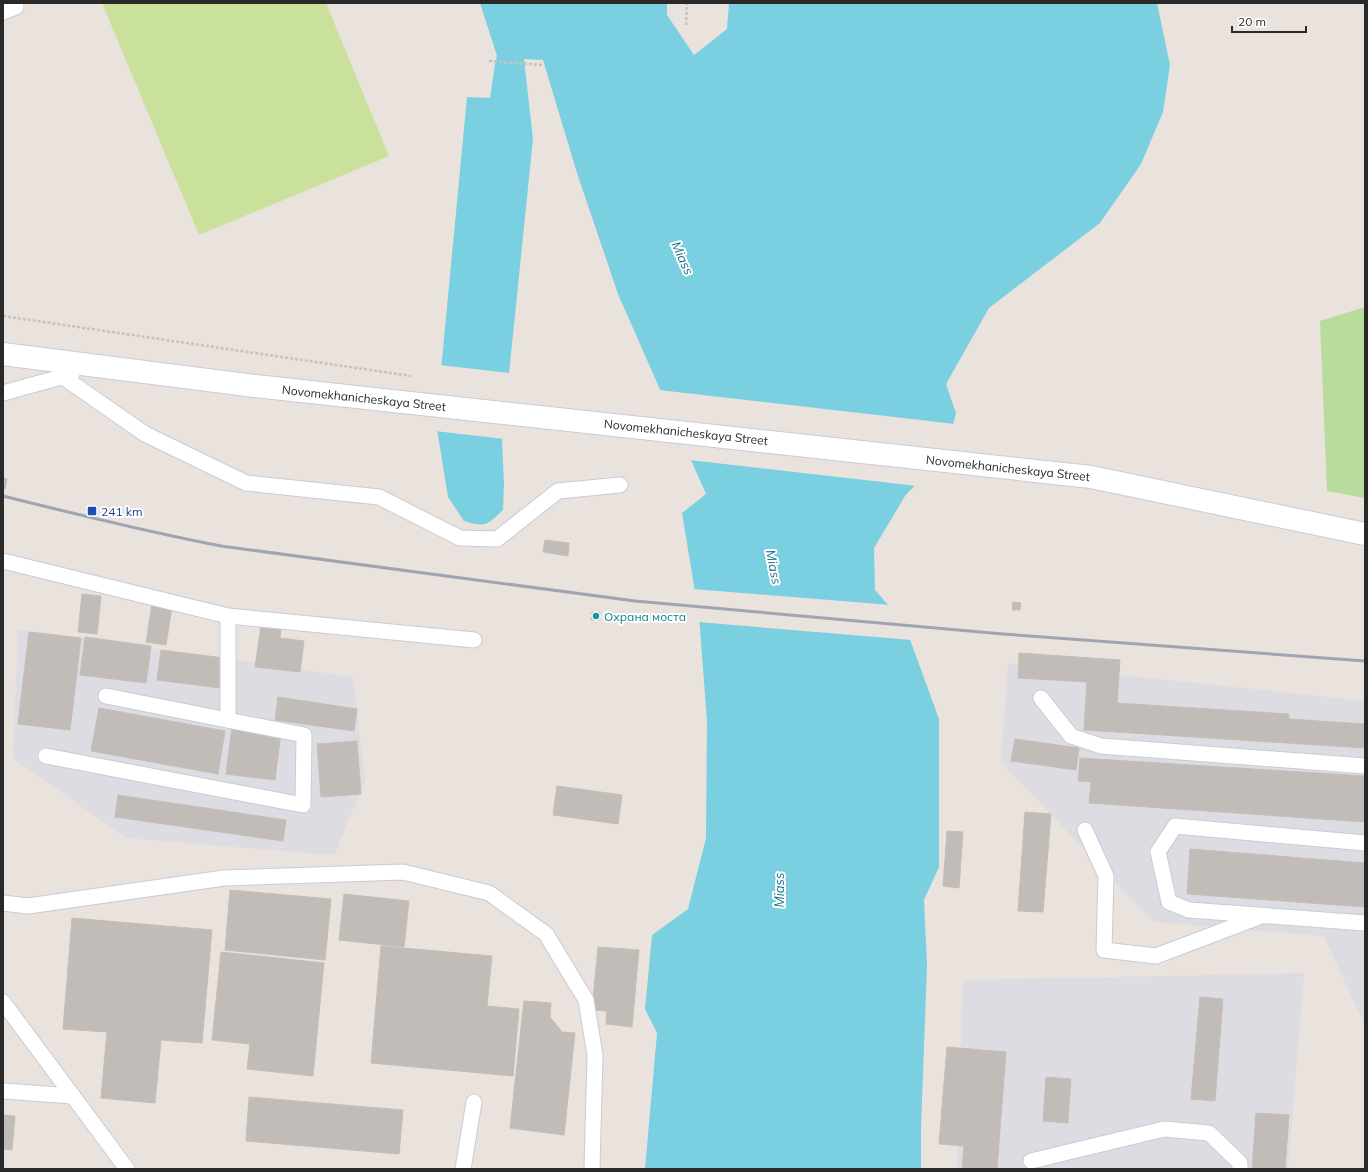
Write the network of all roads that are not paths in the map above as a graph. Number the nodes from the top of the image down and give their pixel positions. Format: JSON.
{"nodes":[{"id":1,"x":3,"y":354,"type":"edge"},
{"id":2,"x":101,"y":366,"type":"junction"},
{"id":3,"x":63,"y":377,"type":"junction"},
{"id":4,"x":3,"y":393,"type":"edge"},
{"id":5,"x":620,"y":485,"type":"dead end"},
{"id":6,"x":1365,"y":534,"type":"edge"},
{"id":7,"x":3,"y":561,"type":"edge"},
{"id":8,"x":228,"y":616,"type":"junction"},
{"id":9,"x":474,"y":640,"type":"dead end"},
{"id":10,"x":106,"y":696,"type":"dead end"},
{"id":11,"x":1041,"y":698,"type":"dead end"},
{"id":12,"x":228,"y":720,"type":"junction"},
{"id":13,"x":46,"y":756,"type":"dead end"},
{"id":14,"x":1365,"y":766,"type":"edge"},
{"id":15,"x":1085,"y":830,"type":"dead end"},
{"id":16,"x":1365,"y":843,"type":"edge"},
{"id":17,"x":3,"y":903,"type":"edge"},
{"id":18,"x":1264,"y":916,"type":"junction"},
{"id":19,"x":1365,"y":924,"type":"edge"},
{"id":20,"x":3,"y":1002,"type":"edge"},
{"id":21,"x":3,"y":1091,"type":"edge"},
{"id":22,"x":73,"y":1096,"type":"junction"},
{"id":23,"x":474,"y":1102,"type":"dead end"},
{"id":24,"x":1031,"y":1162,"type":"dead end"},
{"id":25,"x":127,"y":1169,"type":"edge"},
{"id":26,"x":462,"y":1169,"type":"edge"},
{"id":27,"x":592,"y":1169,"type":"edge"},
{"id":28,"x":1240,"y":1169,"type":"edge"}],
"edges":[{"from":1,"to":2,"type":"main road","name":"Novomekhanicheskaya Street"},
{"from":2,"to":3,"type":"lane"},
{"from":2,"to":6,"type":"main road","name":"Novomekhanicheskaya Street"},
{"from":3,"to":4,"type":"lane"},
{"from":3,"to":5,"type":"lane"},
{"from":7,"to":8,"type":"lane"},
{"from":8,"to":9,"type":"lane"},
{"from":8,"to":12,"type":"lane"},
{"from":10,"to":12,"type":"lane"},
{"from":11,"to":14,"type":"lane"},
{"from":12,"to":13,"type":"lane"},
{"from":15,"to":18,"type":"lane"},
{"from":16,"to":18,"type":"lane"},
{"from":17,"to":27,"type":"lane"},
{"from":18,"to":19,"type":"lane"},
{"from":20,"to":22,"type":"lane"},
{"from":21,"to":22,"type":"lane"},
{"from":22,"to":25,"type":"lane"},
{"from":23,"to":26,"type":"lane"},
{"from":24,"to":28,"type":"lane"}]}
